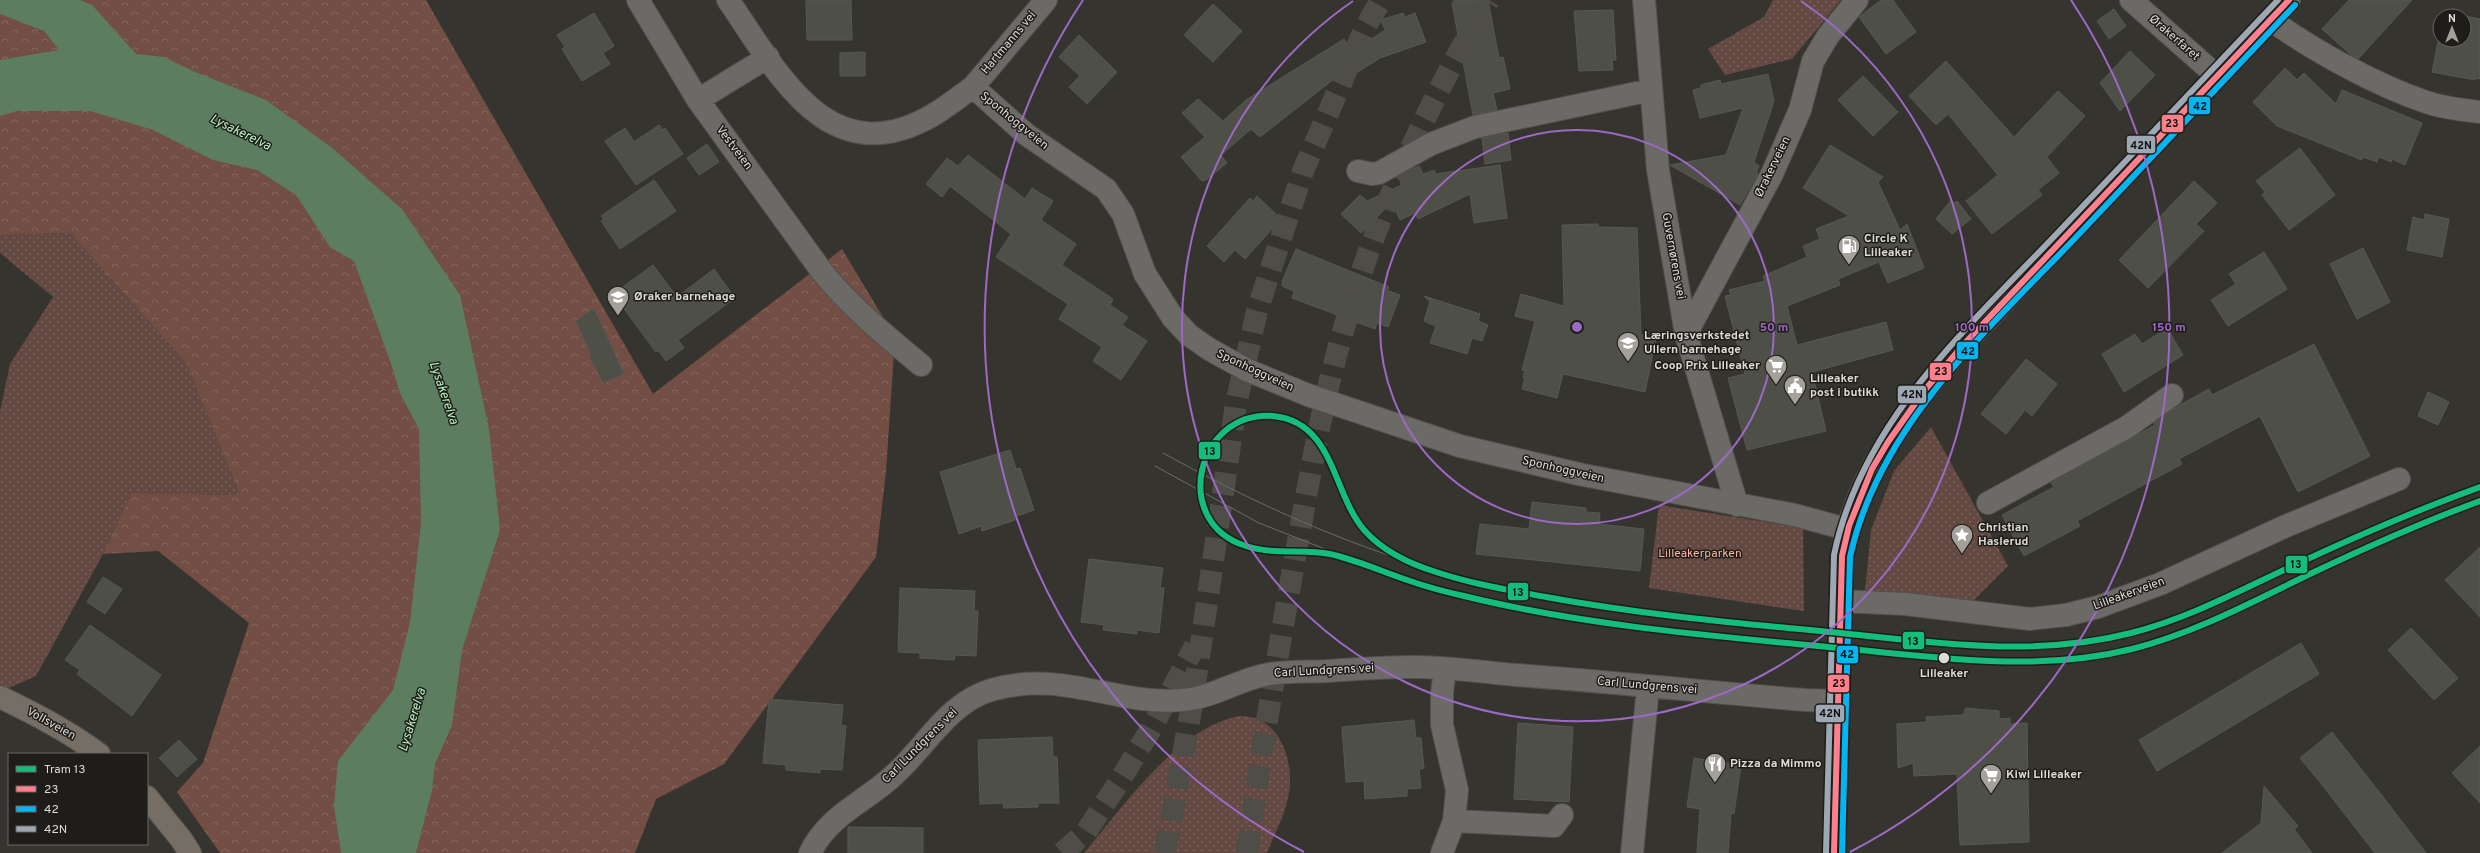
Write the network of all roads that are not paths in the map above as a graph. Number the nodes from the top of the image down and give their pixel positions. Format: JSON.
{"nodes":[{"id":1,"x":638,"y":0,"type":"edge"},
{"id":2,"x":728,"y":0,"type":"edge"},
{"id":3,"x":1046,"y":0,"type":"edge"},
{"id":4,"x":1644,"y":0,"type":"edge"},
{"id":5,"x":1857,"y":0,"type":"edge"},
{"id":6,"x":2131,"y":0,"type":"edge"},
{"id":7,"x":2289,"y":0,"type":"edge"},
{"id":8,"x":2271,"y":20,"type":"junction"},
{"id":9,"x":768,"y":57,"type":"junction"},
{"id":10,"x":2217,"y":76,"type":"junction"},
{"id":11,"x":973,"y":87,"type":"junction"},
{"id":12,"x":1651,"y":90,"type":"junction"},
{"id":13,"x":698,"y":100,"type":"junction"},
{"id":14,"x":2480,"y":112,"type":"edge"},
{"id":15,"x":1358,"y":171,"type":"dead end"},
{"id":16,"x":1686,"y":334,"type":"junction"},
{"id":17,"x":921,"y":365,"type":"dead end"},
{"id":18,"x":2172,"y":395,"type":"dead end"},
{"id":19,"x":2399,"y":480,"type":"dead end"},
{"id":20,"x":1988,"y":503,"type":"dead end"},
{"id":21,"x":1737,"y":505,"type":"junction"},
{"id":22,"x":1846,"y":529,"type":"junction"},
{"id":23,"x":1840,"y":601,"type":"junction"},
{"id":24,"x":1445,"y":669,"type":"junction"},
{"id":25,"x":1648,"y":686,"type":"junction"},
{"id":26,"x":0,"y":698,"type":"edge"},
{"id":27,"x":1837,"y":701,"type":"junction"},
{"id":28,"x":98,"y":753,"type":"edge"},
{"id":29,"x":148,"y":798,"type":"edge"},
{"id":30,"x":1562,"y":815,"type":"dead end"},
{"id":31,"x":1454,"y":822,"type":"junction"},
{"id":32,"x":190,"y":853,"type":"edge"},
{"id":33,"x":810,"y":853,"type":"edge"},
{"id":34,"x":1442,"y":853,"type":"edge"},
{"id":35,"x":1632,"y":853,"type":"edge"},
{"id":36,"x":1834,"y":853,"type":"edge"}],
"edges":[{"from":1,"to":13,"type":"street","name":"Vestveien"},
{"from":2,"to":9,"type":"street","name":"Sponhoggveien"},
{"from":3,"to":11,"type":"street","name":"Hartmanns vei"},
{"from":4,"to":12,"type":"street","name":"Guvernørens vei"},
{"from":5,"to":16,"type":"street","name":"Ørakerveien"},
{"from":6,"to":10,"type":"street","name":"Ørakerfaret"},
{"from":7,"to":8,"type":"main road"},
{"from":8,"to":10,"type":"main road"},
{"from":8,"to":14,"type":"street"},
{"from":9,"to":11,"type":"street","name":"Sponhoggveien"},
{"from":9,"to":13,"type":"street"},
{"from":10,"to":22,"type":"main road"},
{"from":11,"to":21,"type":"street","name":"Sponhoggveien"},
{"from":12,"to":15,"type":"street"},
{"from":12,"to":16,"type":"street","name":"Guvernørens vei"},
{"from":13,"to":17,"type":"street","name":"Vestveien"},
{"from":16,"to":21,"type":"street","name":"Guvernørens vei"},
{"from":18,"to":20,"type":"street"},
{"from":19,"to":23,"type":"street","name":"Lilleakerveien"},
{"from":21,"to":22,"type":"street","name":"Sponhoggveien"},
{"from":22,"to":23,"type":"main road"},
{"from":23,"to":27,"type":"main road"},
{"from":24,"to":25,"type":"street","name":"Carl Lundgrens vei"},
{"from":24,"to":31,"type":"street"},
{"from":24,"to":33,"type":"street","name":"Carl Lundgrens vei"},
{"from":25,"to":27,"type":"street","name":"Carl Lundgrens vei"},
{"from":25,"to":35,"type":"street"},
{"from":26,"to":28,"type":"main road","name":"Vollsveien"},
{"from":27,"to":36,"type":"main road"},
{"from":29,"to":32,"type":"main road"},
{"from":30,"to":31,"type":"street"},
{"from":31,"to":34,"type":"street"}]}
